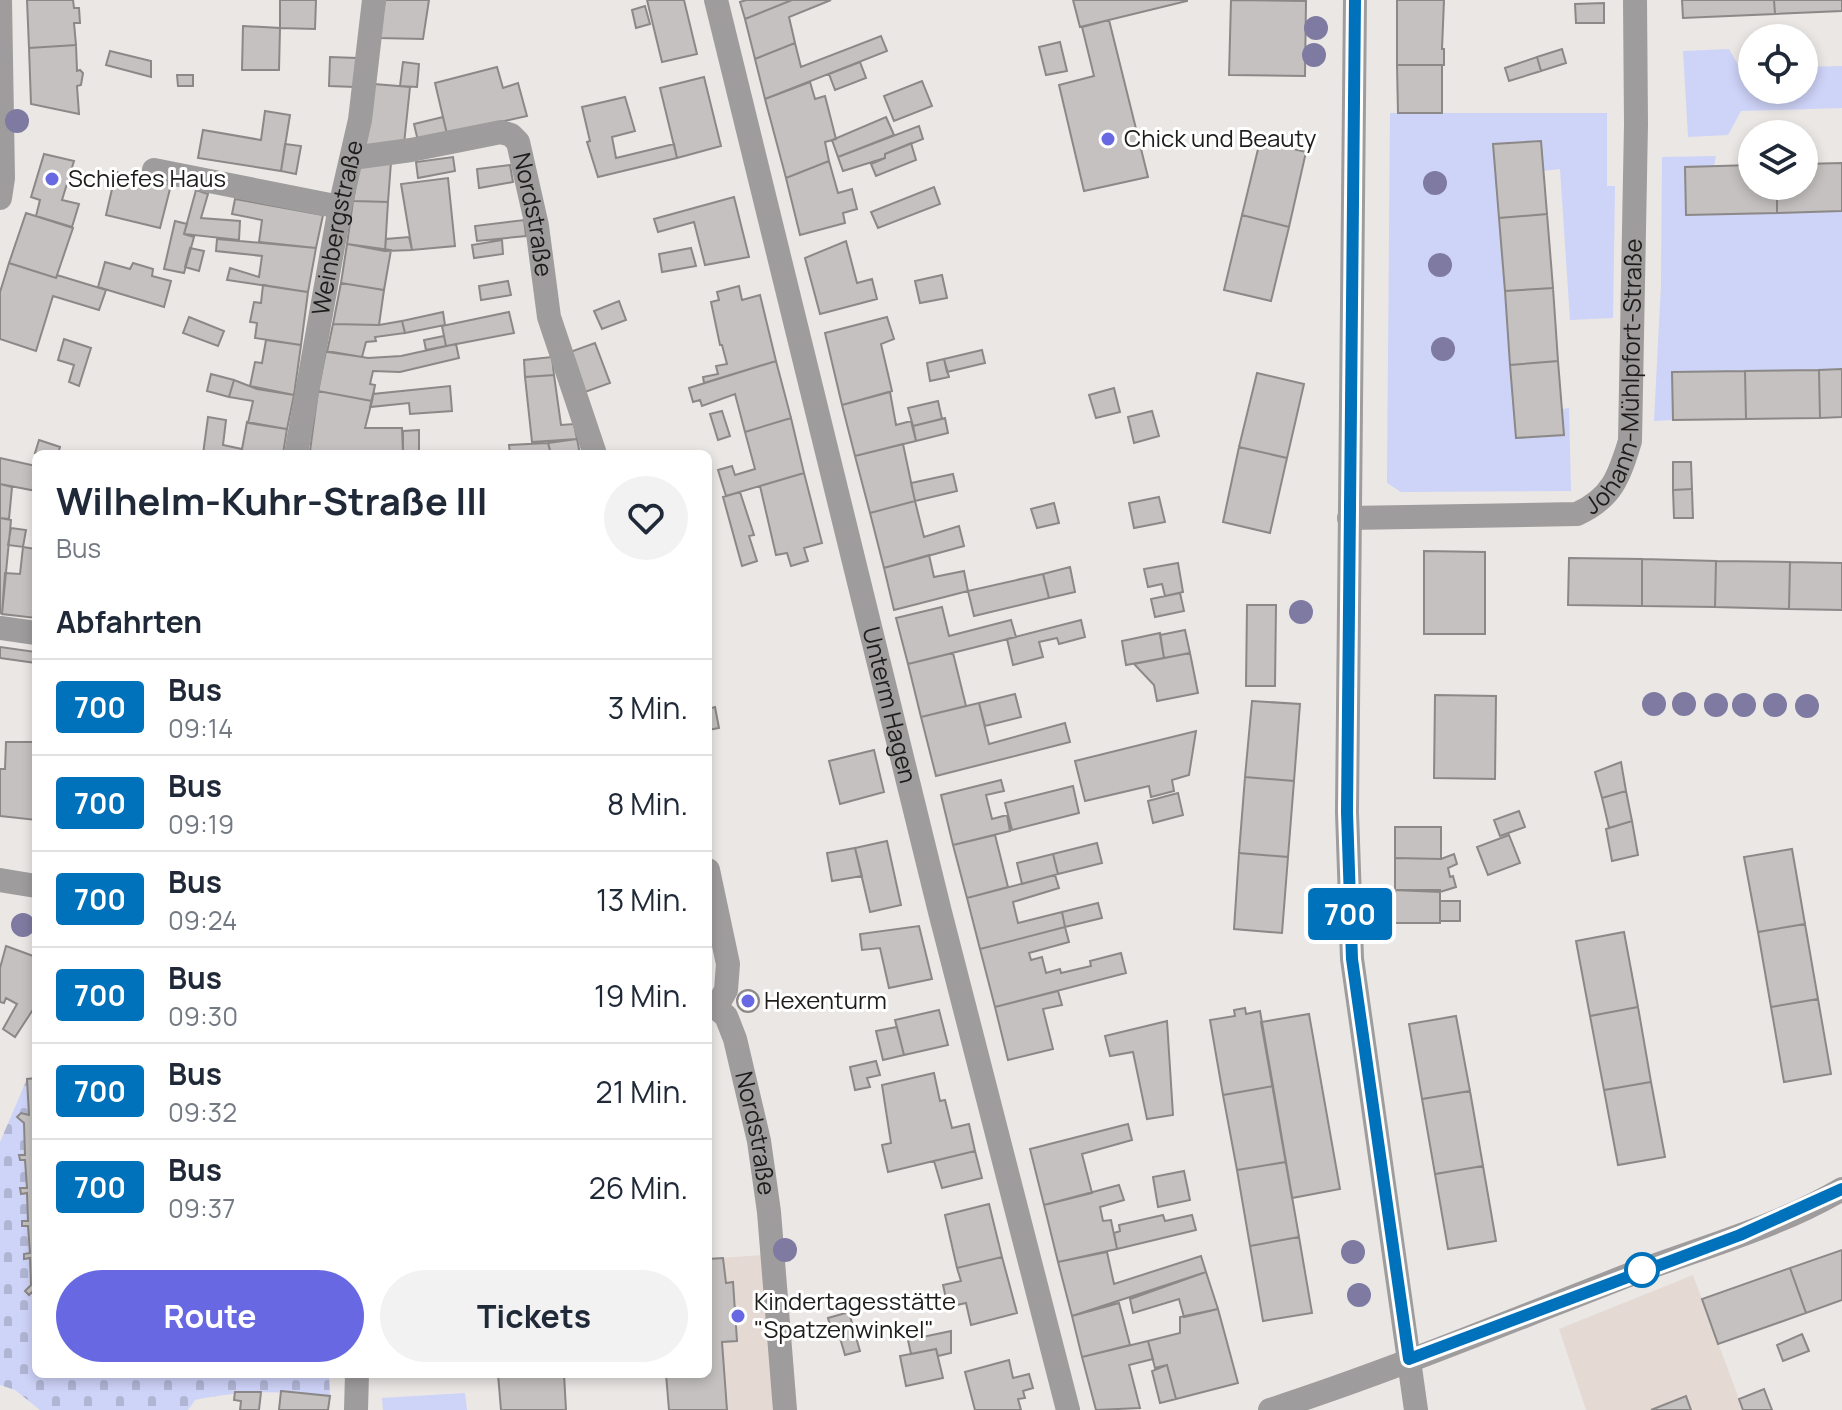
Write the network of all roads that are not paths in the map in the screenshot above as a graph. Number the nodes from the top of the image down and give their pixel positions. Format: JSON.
{"nodes":[{"id":1,"x":0,"y":0,"type":"edge"},
{"id":2,"x":374,"y":0,"type":"edge"},
{"id":3,"x":716,"y":0,"type":"edge"},
{"id":4,"x":1355,"y":0,"type":"edge"},
{"id":5,"x":1635,"y":0,"type":"edge"},
{"id":6,"x":352,"y":158,"type":"junction"},
{"id":7,"x":154,"y":170,"type":"dead end"},
{"id":8,"x":0,"y":198,"type":"edge"},
{"id":9,"x":340,"y":207,"type":"junction"},
{"id":10,"x":297,"y":450,"type":"edge"},
{"id":11,"x":594,"y":450,"type":"edge"},
{"id":12,"x":1349,"y":518,"type":"junction"},
{"id":13,"x":0,"y":628,"type":"edge"},
{"id":14,"x":32,"y":632,"type":"edge"},
{"id":15,"x":0,"y":880,"type":"edge"},
{"id":16,"x":32,"y":885,"type":"edge"},
{"id":17,"x":712,"y":887,"type":"edge"},
{"id":18,"x":712,"y":1010,"type":"edge"},
{"id":19,"x":1842,"y":1189,"type":"edge"},
{"id":20,"x":1409,"y":1359,"type":"junction"},
{"id":21,"x":357,"y":1378,"type":"edge"},
{"id":22,"x":356,"y":1410,"type":"edge"},
{"id":23,"x":785,"y":1410,"type":"edge"},
{"id":24,"x":1068,"y":1410,"type":"edge"},
{"id":25,"x":1270,"y":1410,"type":"edge"},
{"id":26,"x":1416,"y":1410,"type":"edge"}],
"edges":[{"from":1,"to":8,"type":"street"},
{"from":2,"to":6,"type":"street","name":"Weinbergstraße"},
{"from":3,"to":24,"type":"street","name":"Unterm Hagen"},
{"from":4,"to":12,"type":"street"},
{"from":5,"to":12,"type":"street","name":"Johann-Mühlpfort-Straße"},
{"from":6,"to":9,"type":"street","name":"Weinbergstraße"},
{"from":6,"to":11,"type":"street","name":"Nordstraße"},
{"from":7,"to":9,"type":"street"},
{"from":9,"to":10,"type":"street","name":"Weinbergstraße"},
{"from":12,"to":20,"type":"street"},
{"from":13,"to":14,"type":"street"},
{"from":15,"to":16,"type":"street"},
{"from":17,"to":18,"type":"street","name":"Nordstraße"},
{"from":18,"to":23,"type":"street","name":"Nordstraße"},
{"from":19,"to":20,"type":"street"},
{"from":20,"to":25,"type":"street"},
{"from":20,"to":26,"type":"street"},
{"from":21,"to":22,"type":"street"}]}
